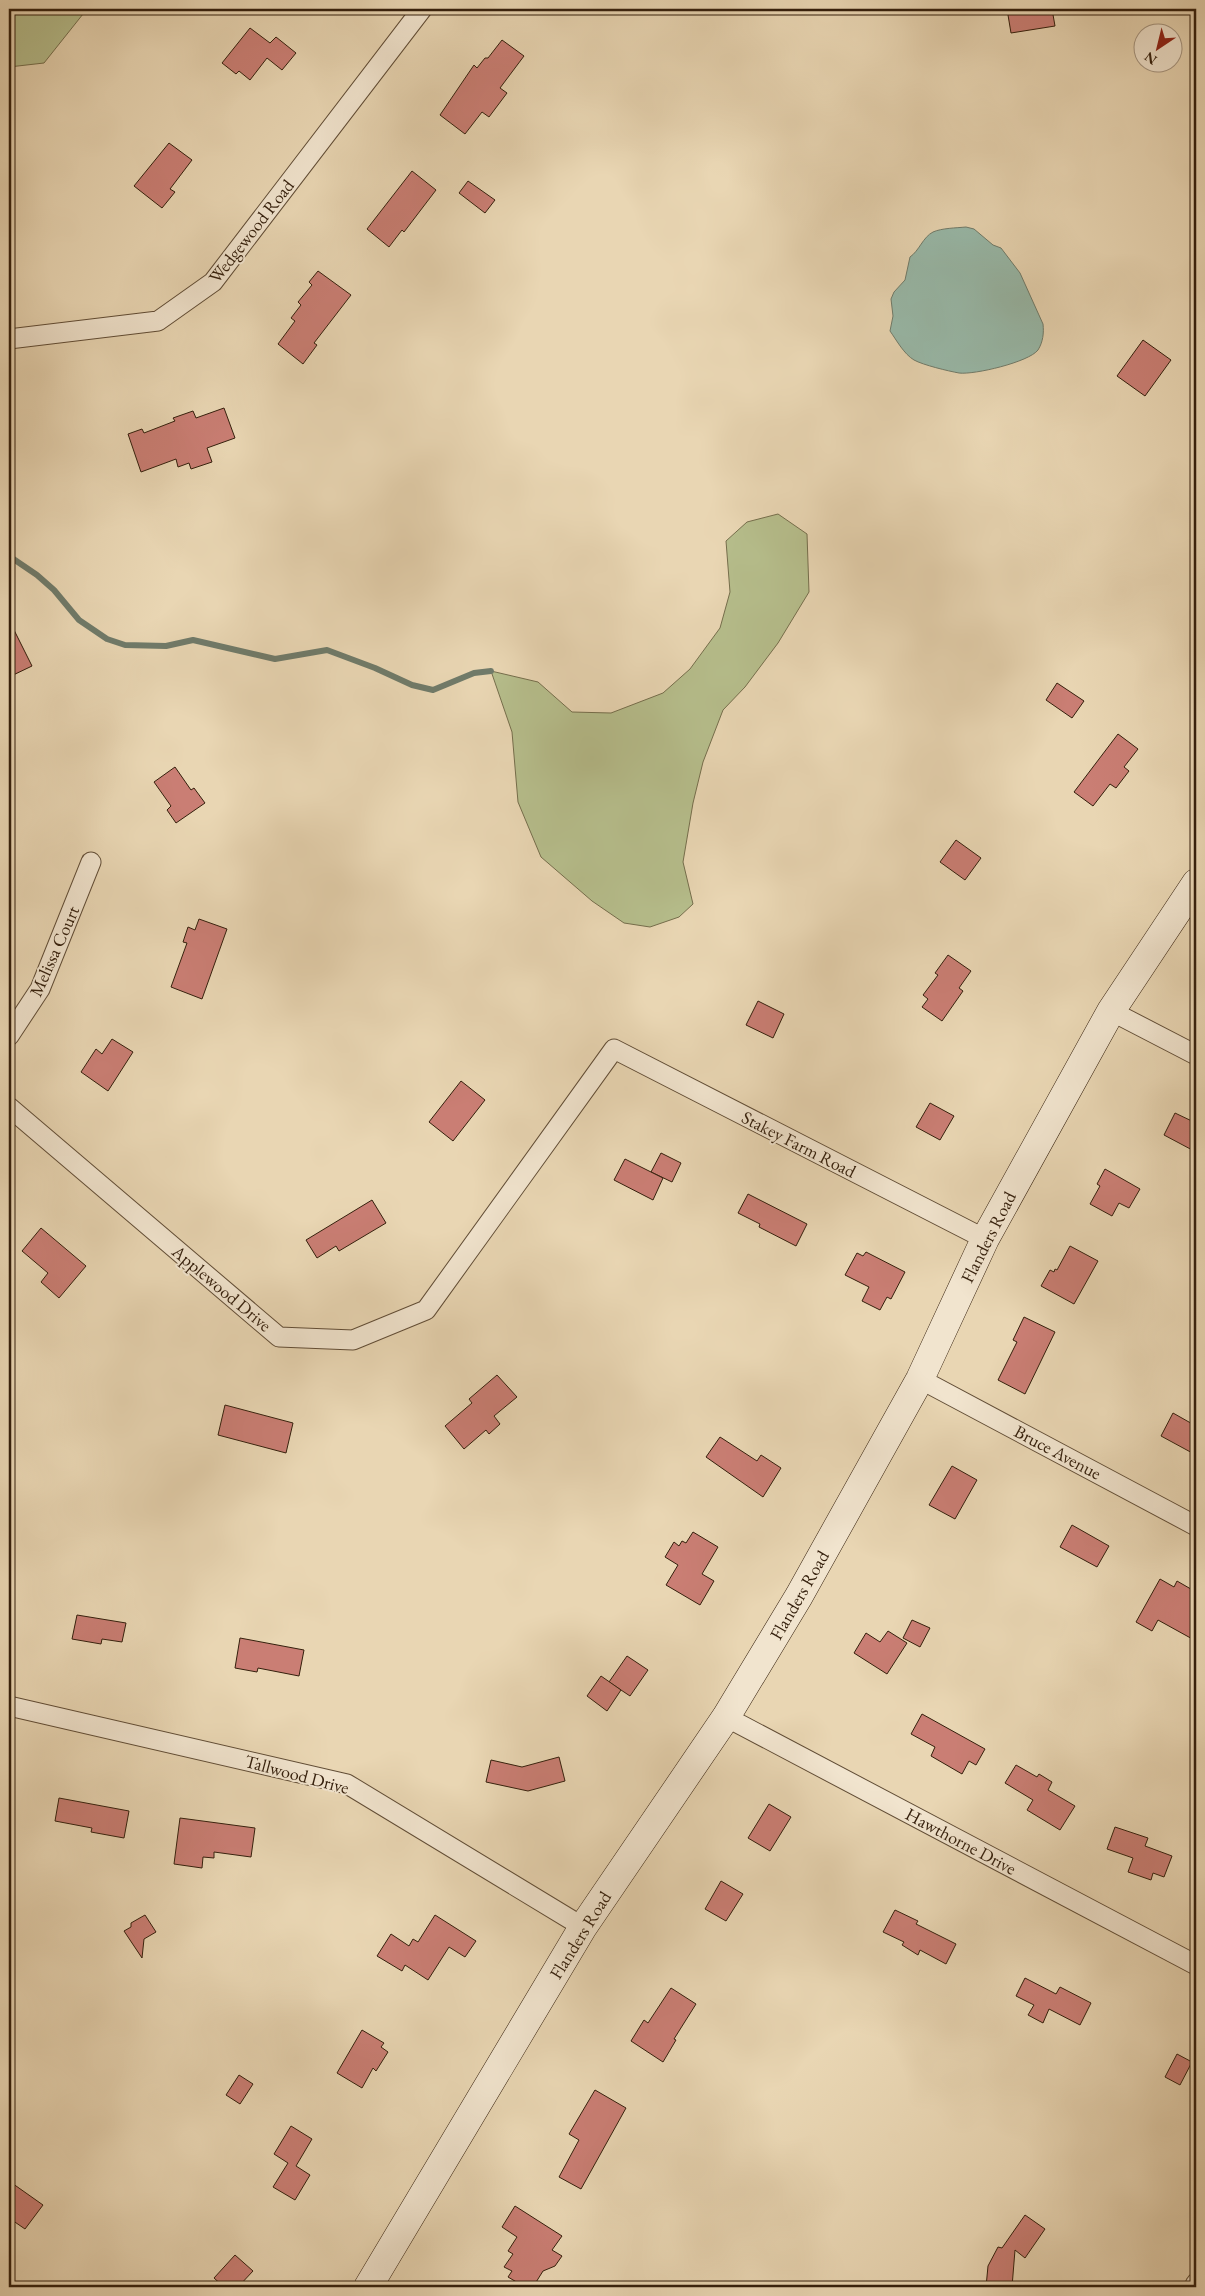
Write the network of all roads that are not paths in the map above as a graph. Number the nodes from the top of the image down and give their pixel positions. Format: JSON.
{"nodes":[{"id":1,"x":422,"y":9,"type":"edge"},
{"id":2,"x":9,"y":339,"type":"edge"},
{"id":3,"x":91,"y":862,"type":"dead end"},
{"id":4,"x":1196,"y":883,"type":"edge"},
{"id":5,"x":1111,"y":1010,"type":"junction"},
{"id":6,"x":9,"y":1036,"type":"edge"},
{"id":7,"x":614,"y":1049,"type":"joint"},
{"id":8,"x":1196,"y":1055,"type":"edge"},
{"id":9,"x":9,"y":1107,"type":"edge"},
{"id":10,"x":985,"y":1239,"type":"junction"},
{"id":11,"x":920,"y":1379,"type":"junction"},
{"id":12,"x":1196,"y":1526,"type":"edge"},
{"id":13,"x":9,"y":1706,"type":"edge"},
{"id":14,"x":726,"y":1717,"type":"junction"},
{"id":15,"x":583,"y":1927,"type":"junction"},
{"id":16,"x":1196,"y":1965,"type":"edge"},
{"id":17,"x":1196,"y":2283,"type":"edge"},
{"id":18,"x":368,"y":2287,"type":"edge"},
{"id":19,"x":1194,"y":2287,"type":"edge"}],
"edges":[{"from":1,"to":2,"type":"street","name":"Wedgewood Road"},
{"from":3,"to":6,"type":"street","name":"Melissa Court"},
{"from":4,"to":5,"type":"street","name":"Flanders Road"},
{"from":5,"to":8,"type":"street"},
{"from":5,"to":10,"type":"street","name":"Flanders Road"},
{"from":7,"to":9,"type":"street","name":"Applewood Drive"},
{"from":7,"to":10,"type":"street","name":"Stakey Farm Road"},
{"from":10,"to":11,"type":"street","name":"Flanders Road"},
{"from":11,"to":12,"type":"street","name":"Bruce Avenue"},
{"from":11,"to":14,"type":"street","name":"Flanders Road"},
{"from":13,"to":15,"type":"street","name":"Tallwood Drive"},
{"from":14,"to":15,"type":"street","name":"Flanders Road"},
{"from":14,"to":16,"type":"street","name":"Hawthorne Drive"},
{"from":15,"to":18,"type":"street","name":"Flanders Road"},
{"from":17,"to":19,"type":"street"}]}
